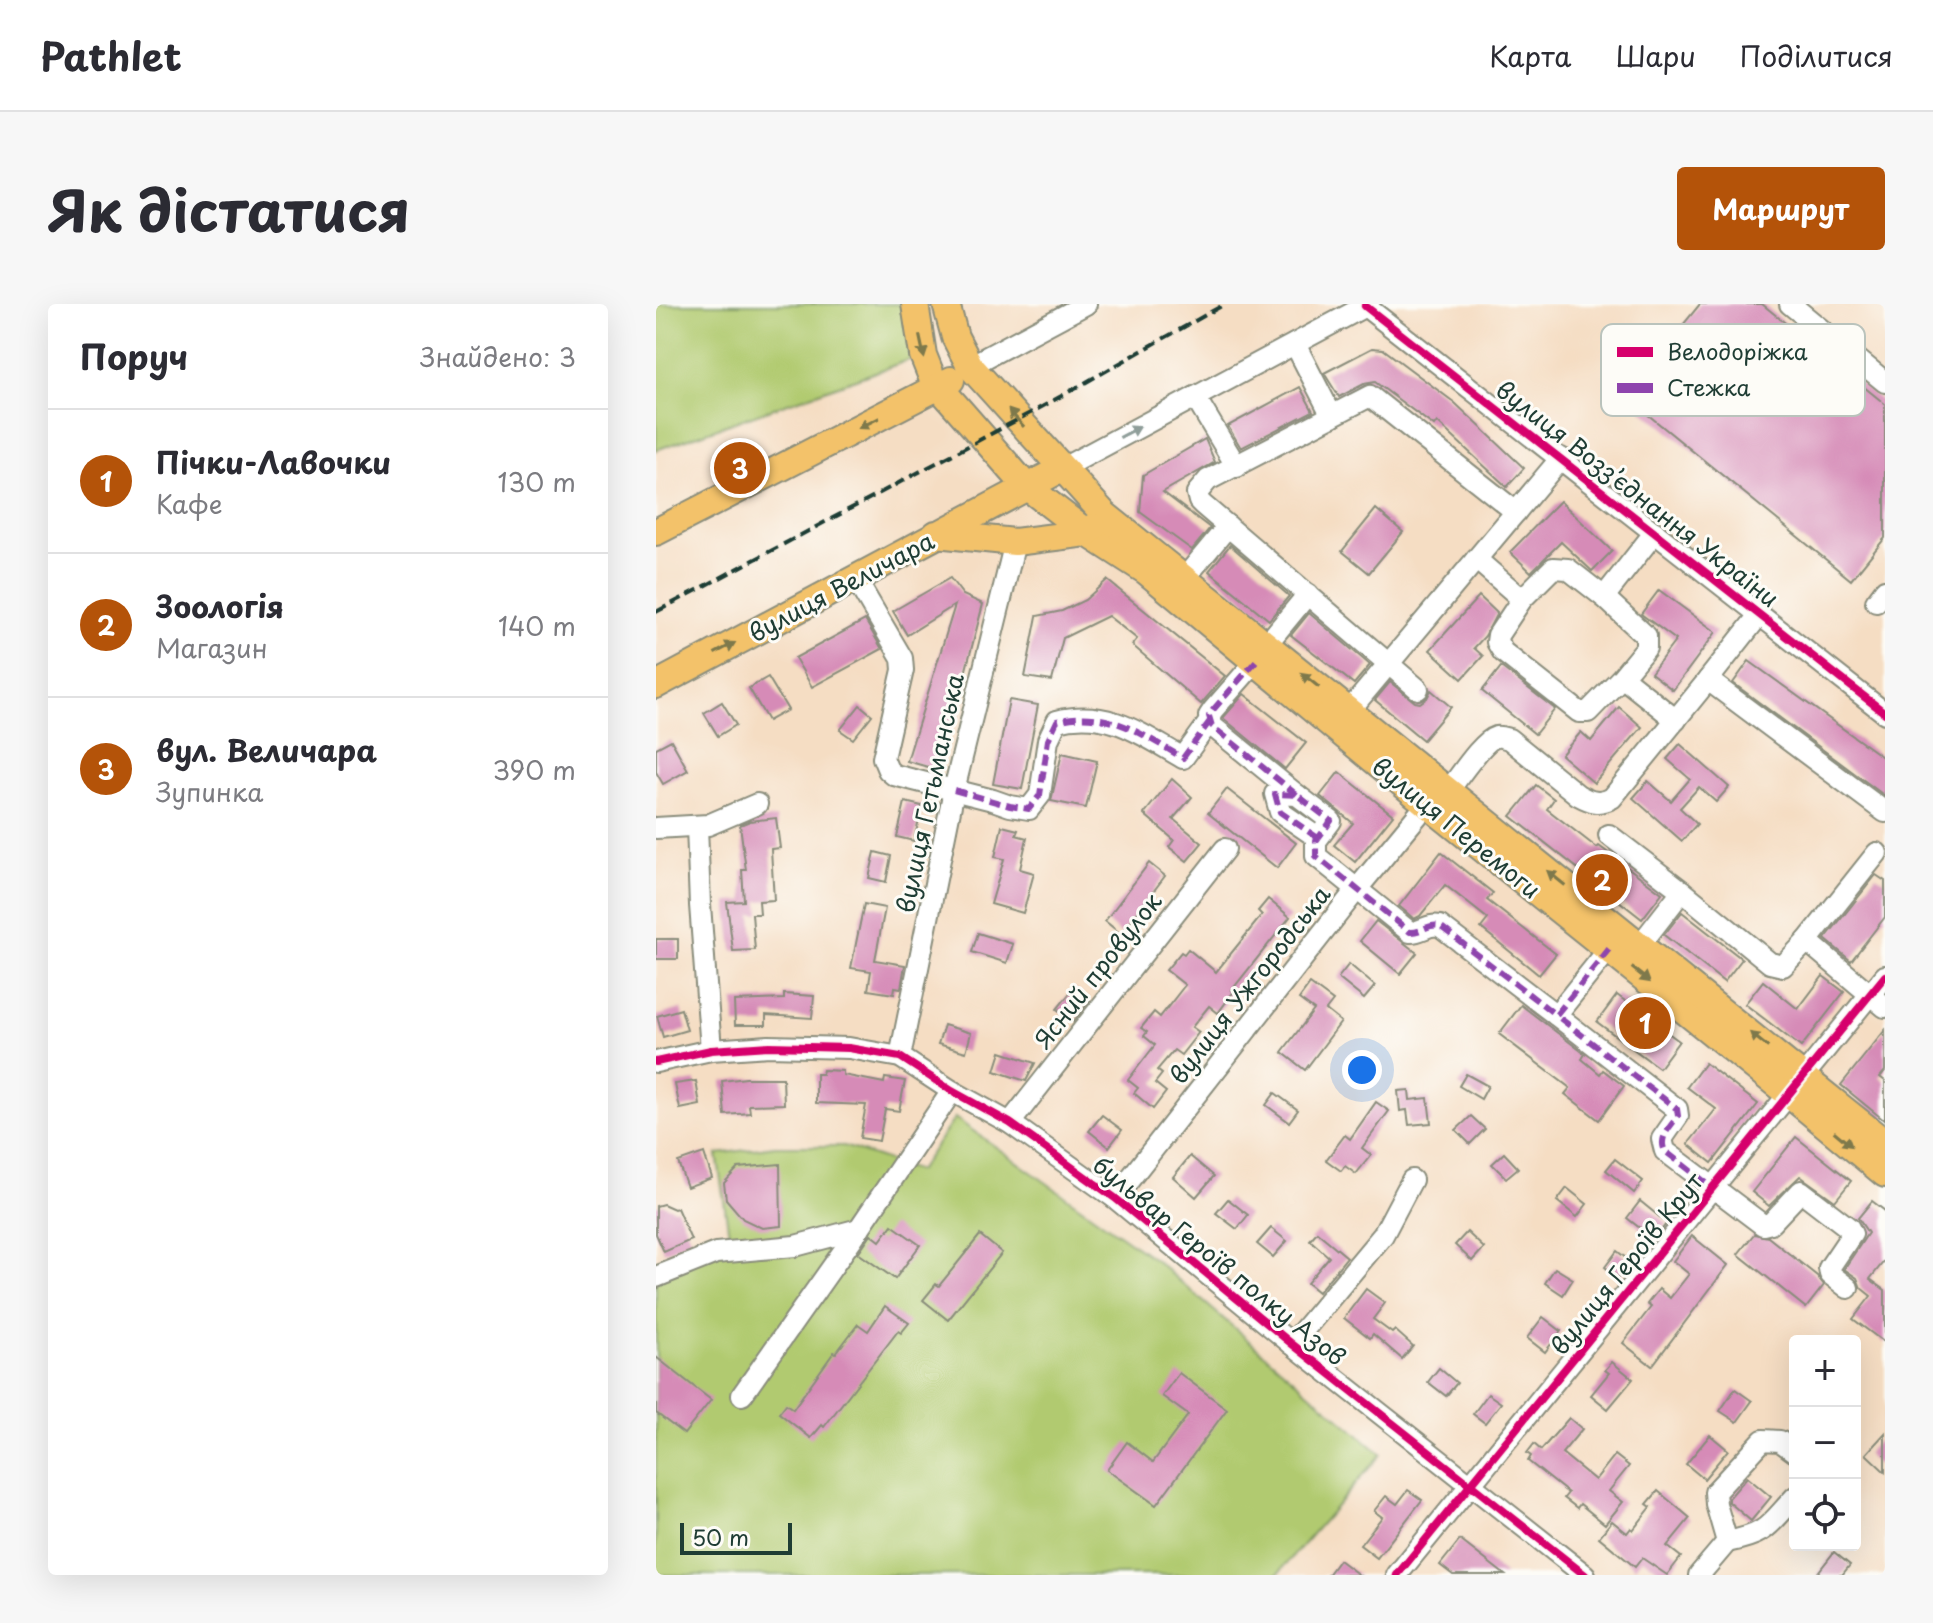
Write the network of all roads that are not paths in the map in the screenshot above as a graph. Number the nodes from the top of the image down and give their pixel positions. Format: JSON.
{"nodes":[{"id":1,"x":915,"y":304,"type":"edge"},
{"id":2,"x":946,"y":304,"type":"edge"},
{"id":3,"x":1086,"y":304,"type":"edge"},
{"id":4,"x":1790,"y":304,"type":"edge"},
{"id":5,"x":1367,"y":305,"type":"edge"},
{"id":6,"x":1814,"y":324,"type":"edge"},
{"id":7,"x":1295,"y":344,"type":"junction"},
{"id":8,"x":970,"y":366,"type":"junction"},
{"id":9,"x":1865,"y":366,"type":"edge"},
{"id":10,"x":1885,"y":382,"type":"edge"},
{"id":11,"x":939,"y":388,"type":"junction"},
{"id":12,"x":1195,"y":397,"type":"junction"},
{"id":13,"x":1332,"y":416,"type":"junction"},
{"id":14,"x":1561,"y":458,"type":"junction"},
{"id":15,"x":1237,"y":467,"type":"junction"},
{"id":16,"x":1061,"y":469,"type":"junction"},
{"id":17,"x":1026,"y":486,"type":"junction"},
{"id":18,"x":1516,"y":512,"type":"junction"},
{"id":19,"x":1096,"y":524,"type":"junction"},
{"id":20,"x":1228,"y":526,"type":"junction"},
{"id":21,"x":656,"y":532,"type":"edge"},
{"id":22,"x":1655,"y":532,"type":"junction"},
{"id":23,"x":936,"y":534,"type":"junction"},
{"id":24,"x":1015,"y":542,"type":"junction"},
{"id":25,"x":1476,"y":559,"type":"junction"},
{"id":26,"x":855,"y":578,"type":"junction"},
{"id":27,"x":1184,"y":579,"type":"junction"},
{"id":28,"x":1308,"y":594,"type":"junction"},
{"id":29,"x":1604,"y":597,"type":"junction"},
{"id":30,"x":1522,"y":599,"type":"junction"},
{"id":31,"x":1760,"y":614,"type":"junction"},
{"id":32,"x":1261,"y":653,"type":"junction"},
{"id":33,"x":1389,"y":663,"type":"junction"},
{"id":34,"x":1622,"y":677,"type":"junction"},
{"id":35,"x":1708,"y":680,"type":"junction"},
{"id":36,"x":656,"y":685,"type":"edge"},
{"id":37,"x":1418,"y":689,"type":"dead end"},
{"id":38,"x":1349,"y":711,"type":"junction"},
{"id":39,"x":1885,"y":713,"type":"edge"},
{"id":40,"x":1676,"y":720,"type":"junction"},
{"id":41,"x":1210,"y":721,"type":"junction"},
{"id":42,"x":954,"y":790,"type":"junction"},
{"id":43,"x":1438,"y":798,"type":"junction"},
{"id":44,"x":757,"y":804,"type":"dead end"},
{"id":45,"x":1885,"y":812,"type":"edge"},
{"id":46,"x":697,"y":826,"type":"junction"},
{"id":47,"x":656,"y":828,"type":"edge"},
{"id":48,"x":1609,"y":835,"type":"dead end"},
{"id":49,"x":1225,"y":849,"type":"dead end"},
{"id":50,"x":1882,"y":851,"type":"edge"},
{"id":51,"x":1357,"y":889,"type":"junction"},
{"id":52,"x":1682,"y":891,"type":"junction"},
{"id":53,"x":1807,"y":941,"type":"junction"},
{"id":54,"x":1640,"y":945,"type":"junction"},
{"id":55,"x":1609,"y":949,"type":"junction"},
{"id":56,"x":1885,"y":976,"type":"edge"},
{"id":57,"x":1878,"y":1001,"type":"edge"},
{"id":58,"x":1556,"y":1015,"type":"junction"},
{"id":59,"x":711,"y":1050,"type":"junction"},
{"id":60,"x":900,"y":1057,"type":"junction"},
{"id":61,"x":656,"y":1062,"type":"edge"},
{"id":62,"x":1798,"y":1086,"type":"junction"},
{"id":63,"x":952,"y":1091,"type":"junction"},
{"id":64,"x":1010,"y":1123,"type":"junction"},
{"id":65,"x":1885,"y":1143,"type":"edge"},
{"id":66,"x":1885,"y":1174,"type":"edge"},
{"id":67,"x":1412,"y":1180,"type":"dead end"},
{"id":68,"x":1713,"y":1188,"type":"junction"},
{"id":69,"x":1115,"y":1198,"type":"junction"},
{"id":70,"x":859,"y":1229,"type":"junction"},
{"id":71,"x":656,"y":1277,"type":"edge"},
{"id":72,"x":1848,"y":1288,"type":"dead end"},
{"id":73,"x":1292,"y":1344,"type":"junction"},
{"id":74,"x":742,"y":1395,"type":"dead end"},
{"id":75,"x":1789,"y":1448,"type":"edge"},
{"id":76,"x":1470,"y":1484,"type":"junction"},
{"id":77,"x":1789,"y":1504,"type":"edge"},
{"id":78,"x":1727,"y":1542,"type":"junction"},
{"id":79,"x":1397,"y":1575,"type":"edge"},
{"id":80,"x":1585,"y":1575,"type":"edge"},
{"id":81,"x":1699,"y":1575,"type":"edge"}],
"edges":[{"from":1,"to":11,"type":"main road","name":"вулиця Перемоги","one_way":true},
{"from":2,"to":8,"type":"main road","name":"вулиця Перемоги"},
{"from":3,"to":8,"type":"street"},
{"from":4,"to":6,"type":"street"},
{"from":5,"to":7,"type":"street"},
{"from":5,"to":14,"type":"street","name":"вулиця Воззʼєднання України"},
{"from":7,"to":12,"type":"street"},
{"from":7,"to":13,"type":"street"},
{"from":8,"to":11,"type":"main road"},
{"from":16,"to":8,"type":"main road","name":"вулиця Перемоги","one_way":true},
{"from":9,"to":10,"type":"street"},
{"from":11,"to":17,"type":"main road","name":"вулиця Перемоги"},
{"from":11,"to":21,"type":"main road","one_way":true},
{"from":12,"to":15,"type":"street"},
{"from":16,"to":12,"type":"street","one_way":true},
{"from":13,"to":15,"type":"street"},
{"from":13,"to":18,"type":"street"},
{"from":14,"to":18,"type":"street"},
{"from":14,"to":22,"type":"street","name":"вулиця Воззʼєднання України"},
{"from":15,"to":20,"type":"street"},
{"from":16,"to":17,"type":"main road","name":"вулиця Величара"},
{"from":16,"to":19,"type":"main road","name":"вулиця Перемоги"},
{"from":17,"to":19,"type":"main road","name":"вулиця Перемоги"},
{"from":17,"to":23,"type":"main road","name":"вулиця Величара"},
{"from":18,"to":25,"type":"street"},
{"from":19,"to":24,"type":"main road"},
{"from":19,"to":27,"type":"main road","name":"вулиця Перемоги"},
{"from":19,"to":32,"type":"main road","name":"вулиця Перемоги"},
{"from":20,"to":27,"type":"street"},
{"from":20,"to":28,"type":"street"},
{"from":22,"to":29,"type":"street"},
{"from":22,"to":31,"type":"street","name":"вулиця Воззʼєднання України"},
{"from":23,"to":24,"type":"main road"},
{"from":23,"to":26,"type":"main road","name":"вулиця Величара"},
{"from":24,"to":42,"type":"street","name":"вулиця Гетьманська"},
{"from":25,"to":30,"type":"street"},
{"from":25,"to":33,"type":"street"},
{"from":36,"to":26,"type":"main road","name":"вулиця Величара","one_way":true},
{"from":26,"to":42,"type":"street"},
{"from":27,"to":32,"type":"main road","name":"вулиця Перемоги"},
{"from":28,"to":32,"type":"street"},
{"from":28,"to":33,"type":"street"},
{"from":29,"to":30,"type":"street"},
{"from":29,"to":34,"type":"street"},
{"from":30,"to":34,"type":"street"},
{"from":31,"to":35,"type":"street"},
{"from":31,"to":39,"type":"street","name":"вулиця Воззʼєднання України"},
{"from":38,"to":32,"type":"main road","name":"вулиця Перемоги","one_way":true},
{"from":32,"to":41,"type":"street"},
{"from":32,"to":43,"type":"main road","name":"вулиця Перемоги"},
{"from":33,"to":37,"type":"street"},
{"from":33,"to":38,"type":"street"},
{"from":34,"to":40,"type":"street"},
{"from":35,"to":40,"type":"street"},
{"from":35,"to":45,"type":"street"},
{"from":38,"to":43,"type":"main road","name":"вулиця Перемоги"},
{"from":40,"to":43,"type":"street","name":"вулиця Ужгородська"},
{"from":41,"to":42,"type":"street"},
{"from":41,"to":51,"type":"street"},
{"from":42,"to":60,"type":"street","name":"вулиця Гетьманська"},
{"from":43,"to":51,"type":"street","name":"вулиця Ужгородська"},
{"from":54,"to":43,"type":"main road","name":"вулиця Перемоги","one_way":true},
{"from":43,"to":55,"type":"main road","name":"вулиця Перемоги"},
{"from":44,"to":46,"type":"street"},
{"from":46,"to":47,"type":"street"},
{"from":46,"to":59,"type":"street"},
{"from":48,"to":52,"type":"street"},
{"from":49,"to":64,"type":"street","name":"Ясний провулок"},
{"from":50,"to":53,"type":"street"},
{"from":51,"to":58,"type":"street"},
{"from":51,"to":69,"type":"street","name":"вулиця Ужгородська"},
{"from":52,"to":53,"type":"street"},
{"from":52,"to":54,"type":"street"},
{"from":53,"to":57,"type":"street"},
{"from":62,"to":54,"type":"main road","name":"вулиця Перемоги","one_way":true},
{"from":55,"to":58,"type":"street"},
{"from":55,"to":62,"type":"main road","name":"вулиця Перемоги","one_way":true},
{"from":56,"to":57,"type":"street","name":"вулиця Героїв Крут"},
{"from":57,"to":62,"type":"street","name":"вулиця Героїв Крут"},
{"from":58,"to":68,"type":"street"},
{"from":59,"to":60,"type":"street","name":"бульвар Героїв полку Азов"},
{"from":59,"to":61,"type":"street","name":"бульвар Героїв полку Азов"},
{"from":60,"to":63,"type":"street","name":"бульвар Героїв полку Азов"},
{"from":62,"to":65,"type":"main road","name":"вулиця Перемоги"},
{"from":62,"to":66,"type":"main road","name":"вулиця Перемоги","one_way":true},
{"from":62,"to":68,"type":"street","name":"вулиця Героїв Крут"},
{"from":63,"to":64,"type":"street","name":"бульвар Героїв полку Азов"},
{"from":63,"to":70,"type":"street"},
{"from":64,"to":69,"type":"street","name":"бульвар Героїв полку Азов"},
{"from":67,"to":73,"type":"street"},
{"from":68,"to":72,"type":"street"},
{"from":68,"to":76,"type":"street","name":"вулиця Героїв Крут"},
{"from":69,"to":73,"type":"street","name":"бульвар Героїв полку Азов"},
{"from":70,"to":71,"type":"street"},
{"from":70,"to":74,"type":"street"},
{"from":73,"to":76,"type":"street","name":"бульвар Героїв полку Азов"},
{"from":75,"to":78,"type":"street"},
{"from":76,"to":79,"type":"street","name":"вулиця Героїв Крут"},
{"from":76,"to":80,"type":"street","name":"бульвар Героїв полку Азов"},
{"from":77,"to":78,"type":"street"},
{"from":78,"to":81,"type":"street"}]}
